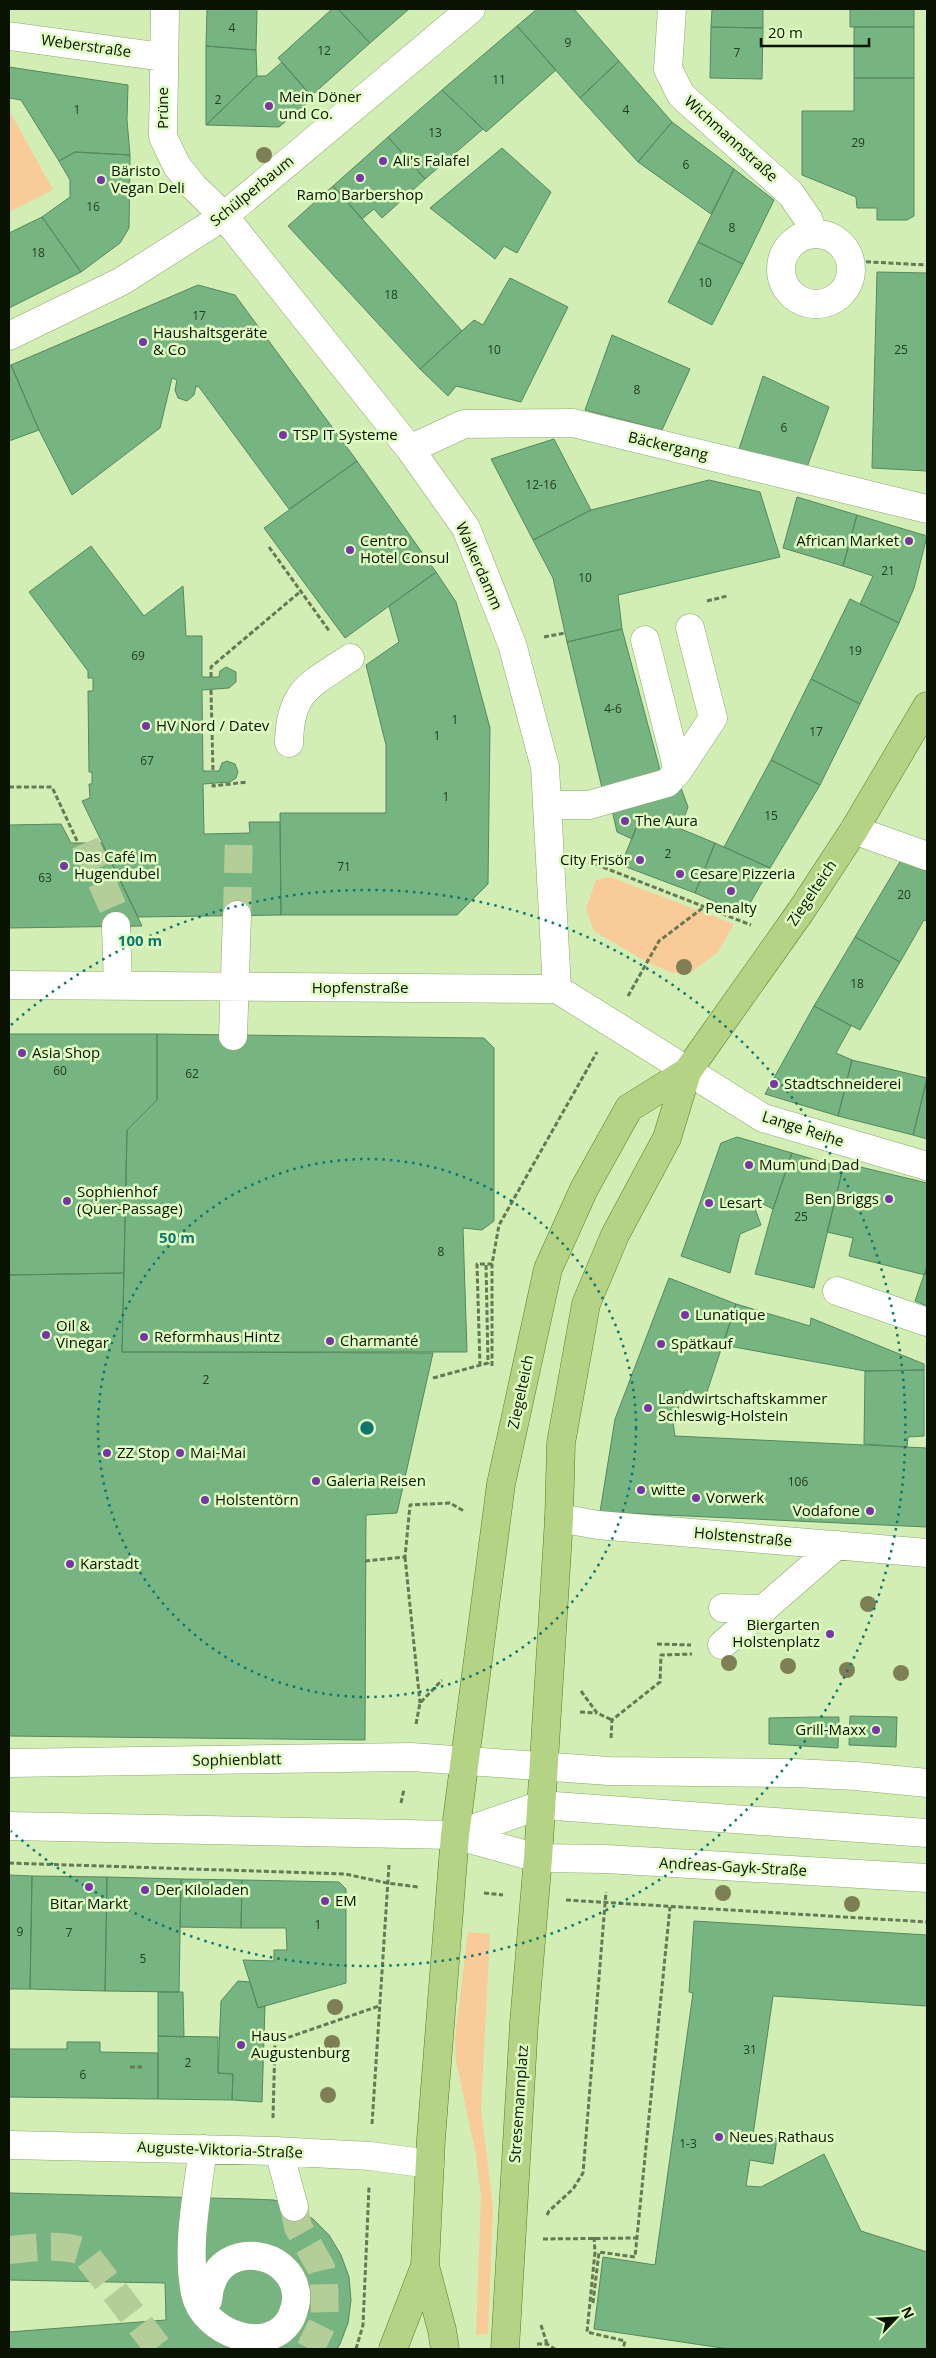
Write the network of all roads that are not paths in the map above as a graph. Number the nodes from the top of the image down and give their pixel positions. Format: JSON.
{"nodes":[{"id":1,"x":165,"y":9,"type":"edge"},
{"id":2,"x":471,"y":9,"type":"edge"},
{"id":3,"x":672,"y":9,"type":"edge"},
{"id":4,"x":9,"y":36,"type":"edge"},
{"id":5,"x":163,"y":57,"type":"junction"},
{"id":6,"x":224,"y":216,"type":"junction"},
{"id":7,"x":813,"y":233,"type":"junction"},
{"id":8,"x":9,"y":336,"type":"edge"},
{"id":9,"x":410,"y":449,"type":"junction"},
{"id":10,"x":927,"y":509,"type":"edge"},
{"id":11,"x":690,"y":628,"type":"dead end"},
{"id":12,"x":645,"y":640,"type":"dead end"},
{"id":13,"x":350,"y":658,"type":"road end"},
{"id":14,"x":927,"y":706,"type":"edge"},
{"id":15,"x":289,"y":743,"type":"dead end"},
{"id":16,"x":678,"y":771,"type":"junction"},
{"id":17,"x":548,"y":806,"type":"junction"},
{"id":18,"x":854,"y":830,"type":"junction"},
{"id":19,"x":927,"y":856,"type":"edge"},
{"id":20,"x":237,"y":915,"type":"tunnel mouth"},
{"id":21,"x":116,"y":926,"type":"tunnel mouth"},
{"id":22,"x":9,"y":985,"type":"edge"},
{"id":23,"x":118,"y":986,"type":"junction"},
{"id":24,"x":234,"y":987,"type":"junction"},
{"id":25,"x":557,"y":989,"type":"junction"},
{"id":26,"x":233,"y":1036,"type":"dead end"},
{"id":27,"x":687,"y":1072,"type":"junction"},
{"id":28,"x":927,"y":1166,"type":"edge"},
{"id":29,"x":837,"y":1290,"type":"dead end"},
{"id":30,"x":927,"y":1322,"type":"edge"},
{"id":31,"x":559,"y":1518,"type":"junction"},
{"id":32,"x":837,"y":1545,"type":"junction"},
{"id":33,"x":927,"y":1553,"type":"edge"},
{"id":34,"x":723,"y":1608,"type":"dead end"},
{"id":35,"x":764,"y":1609,"type":"junction"},
{"id":36,"x":722,"y":1645,"type":"road end"},
{"id":37,"x":465,"y":1761,"type":"junction"},
{"id":38,"x":9,"y":1763,"type":"edge"},
{"id":39,"x":543,"y":1767,"type":"junction"},
{"id":40,"x":927,"y":1783,"type":"edge"},
{"id":41,"x":541,"y":1805,"type":"junction"},
{"id":42,"x":9,"y":1826,"type":"edge"},
{"id":43,"x":927,"y":1833,"type":"edge"},
{"id":44,"x":455,"y":1836,"type":"junction"},
{"id":45,"x":538,"y":1858,"type":"junction"},
{"id":46,"x":927,"y":1878,"type":"edge"},
{"id":47,"x":9,"y":2145,"type":"edge"},
{"id":48,"x":203,"y":2150,"type":"junction"},
{"id":49,"x":276,"y":2151,"type":"junction"},
{"id":50,"x":430,"y":2164,"type":"junction"},
{"id":51,"x":294,"y":2207,"type":"tunnel mouth"},
{"id":52,"x":425,"y":2266,"type":"junction"},
{"id":53,"x":208,"y":2300,"type":"dead end"},
{"id":54,"x":393,"y":2349,"type":"edge"},
{"id":55,"x":445,"y":2349,"type":"edge"},
{"id":56,"x":505,"y":2349,"type":"edge"}],
"edges":[{"from":1,"to":5,"type":"street","name":"Prüne"},
{"from":2,"to":6,"type":"street","name":"Schülperbaum"},
{"from":3,"to":7,"type":"street","name":"Wichmannstraße"},
{"from":4,"to":5,"type":"street","name":"Weberstraße"},
{"from":5,"to":6,"type":"street","name":"Prüne"},
{"from":6,"to":8,"type":"street","name":"Schülperbaum"},
{"from":6,"to":9,"type":"street","name":"Walkerdamm"},
{"from":7,"to":7,"type":"street"},
{"from":9,"to":10,"type":"street","name":"Bäckergang"},
{"from":9,"to":17,"type":"street","name":"Walkerdamm"},
{"from":11,"to":16,"type":"street"},
{"from":12,"to":16,"type":"street"},
{"from":13,"to":15,"type":"street"},
{"from":14,"to":18,"type":"main road","name":"Ziegelteich"},
{"from":16,"to":17,"type":"street"},
{"from":17,"to":25,"type":"street","name":"Walkerdamm"},
{"from":18,"to":19,"type":"street"},
{"from":18,"to":27,"type":"main road","name":"Ziegelteich"},
{"from":20,"to":24,"type":"street"},
{"from":21,"to":23,"type":"street"},
{"from":22,"to":23,"type":"street","name":"Hopfenstraße"},
{"from":23,"to":24,"type":"street","name":"Hopfenstraße"},
{"from":24,"to":25,"type":"street","name":"Hopfenstraße"},
{"from":24,"to":26,"type":"street"},
{"from":25,"to":27,"type":"street"},
{"from":27,"to":28,"type":"street","name":"Lange Reihe"},
{"from":27,"to":31,"type":"main road","name":"Ziegelteich"},
{"from":27,"to":37,"type":"main road","name":"Ziegelteich"},
{"from":29,"to":30,"type":"street"},
{"from":31,"to":32,"type":"street","name":"Holstenstraße"},
{"from":31,"to":39,"type":"main road","name":"Ziegelteich"},
{"from":32,"to":33,"type":"street","name":"Holstenstraße"},
{"from":32,"to":35,"type":"street"},
{"from":34,"to":35,"type":"street"},
{"from":35,"to":36,"type":"street"},
{"from":37,"to":38,"type":"street","name":"Sophienblatt"},
{"from":37,"to":39,"type":"street","name":"Sophienblatt"},
{"from":37,"to":44,"type":"main road","name":"Ziegelteich"},
{"from":39,"to":40,"type":"street"},
{"from":39,"to":41,"type":"main road","name":"Ziegelteich"},
{"from":41,"to":43,"type":"street"},
{"from":41,"to":44,"type":"street"},
{"from":41,"to":45,"type":"main road","name":"Stresemannplatz"},
{"from":42,"to":44,"type":"street"},
{"from":44,"to":45,"type":"street","name":"Andreas-Gayk-Straße"},
{"from":44,"to":50,"type":"main road"},
{"from":45,"to":46,"type":"street","name":"Andreas-Gayk-Straße"},
{"from":45,"to":56,"type":"main road","name":"Stresemannplatz"},
{"from":47,"to":48,"type":"street","name":"Auguste-Viktoria-Straße"},
{"from":48,"to":49,"type":"street","name":"Auguste-Viktoria-Straße"},
{"from":48,"to":53,"type":"street"},
{"from":49,"to":50,"type":"street","name":"Auguste-Viktoria-Straße"},
{"from":49,"to":51,"type":"street"},
{"from":50,"to":52,"type":"main road"},
{"from":52,"to":54,"type":"main road"},
{"from":52,"to":55,"type":"main road"}]}
